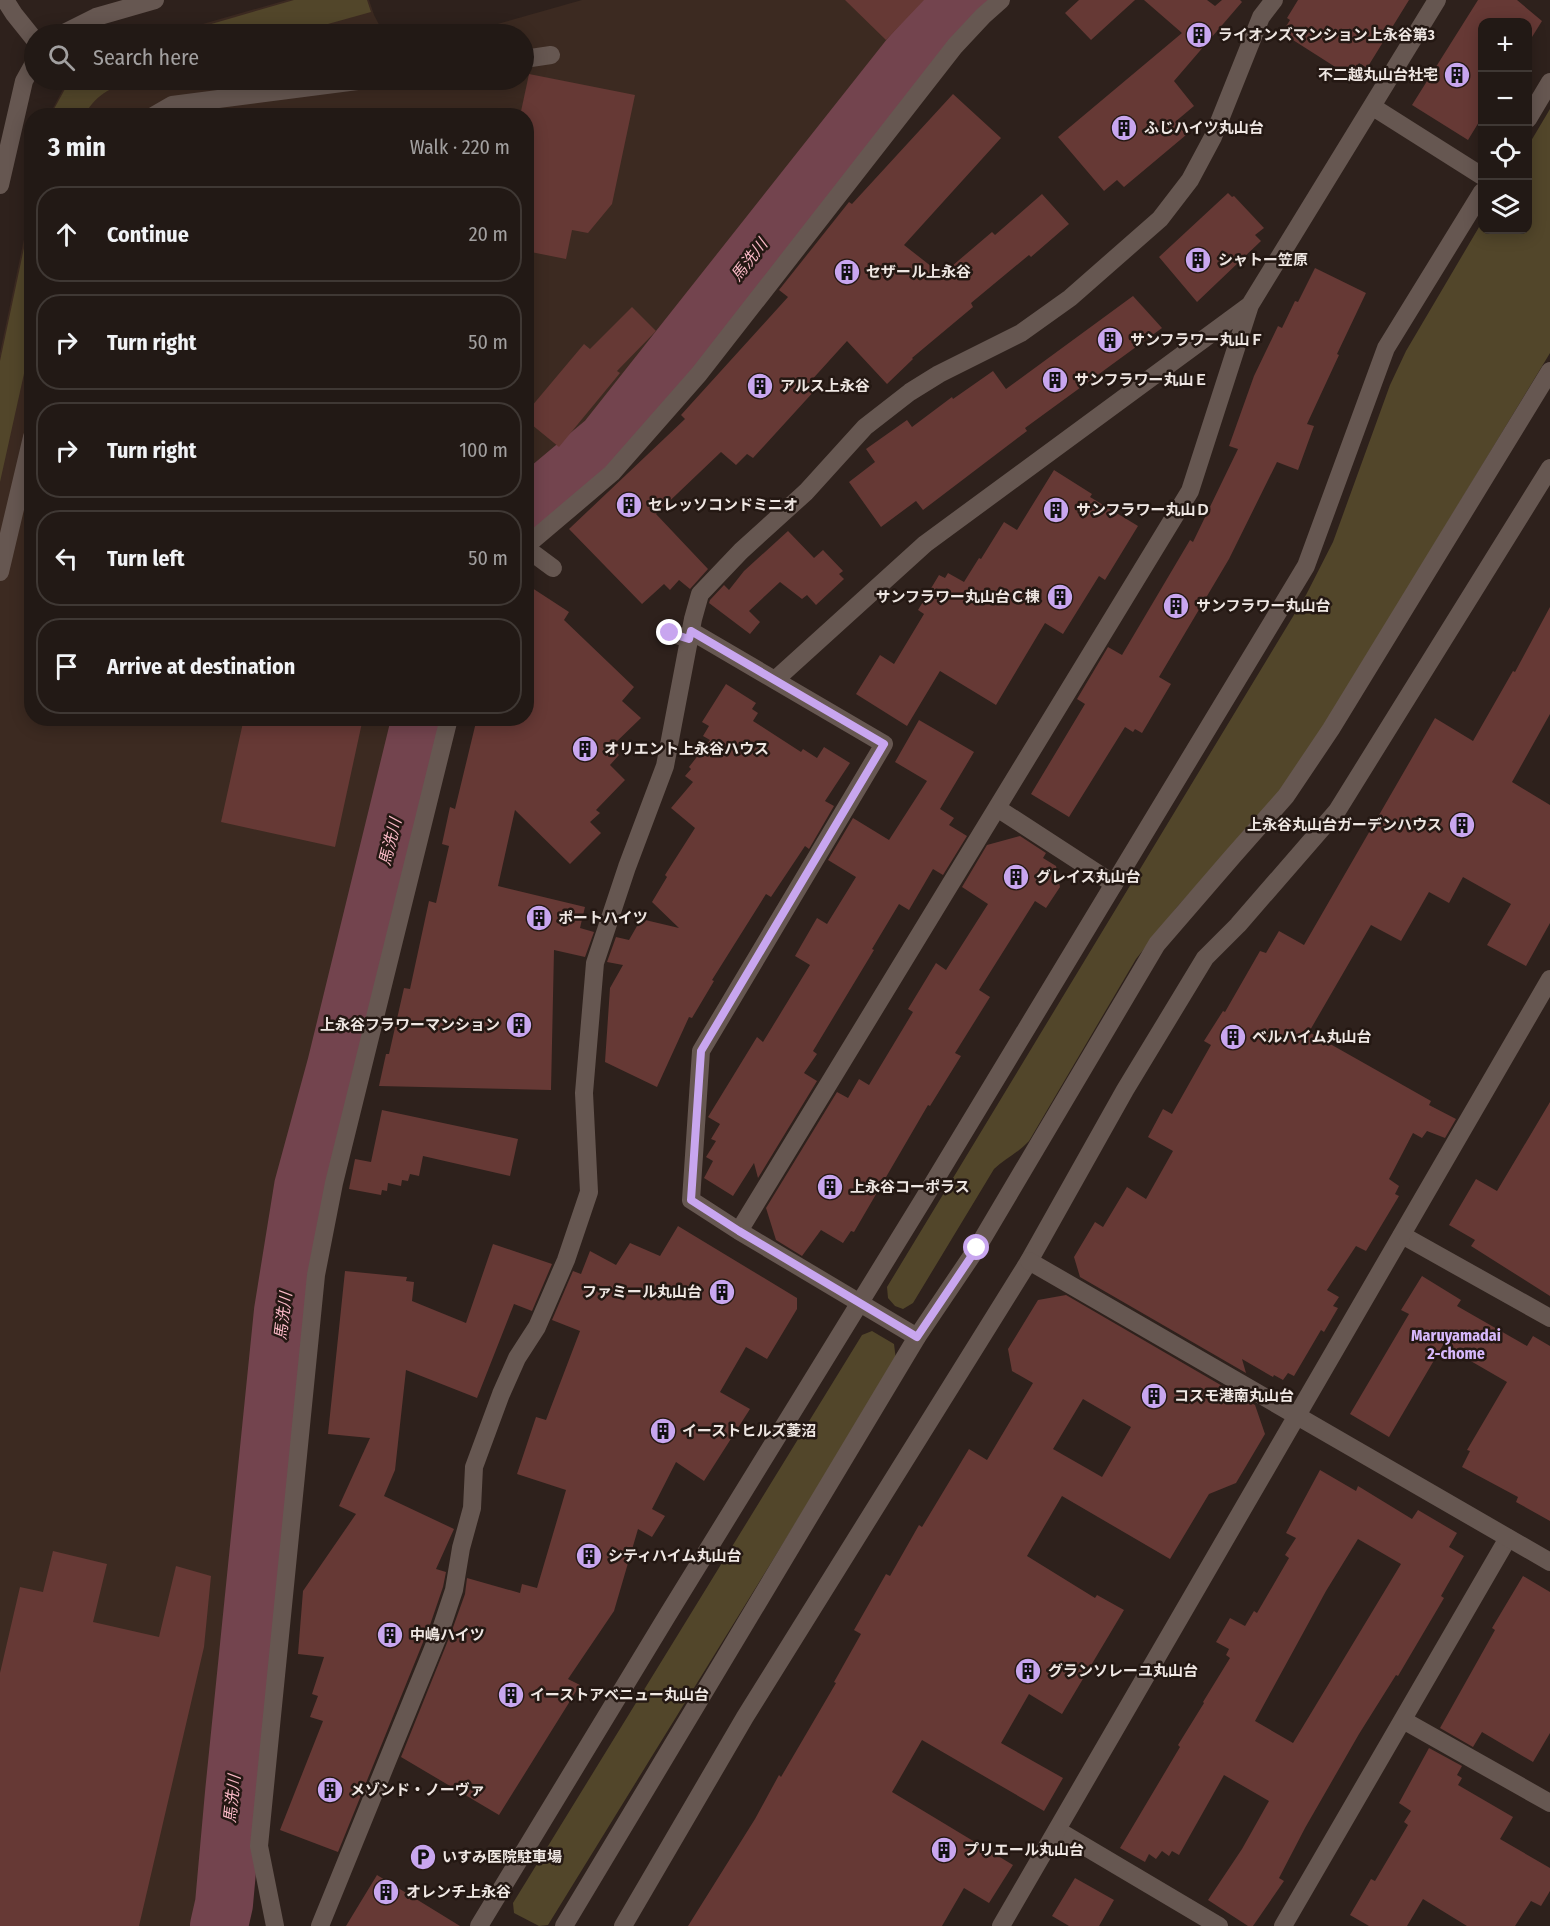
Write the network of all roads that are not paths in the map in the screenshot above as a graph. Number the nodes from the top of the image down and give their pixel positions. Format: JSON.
{"nodes":[{"id":1,"x":5,"y":0,"type":"edge"},
{"id":2,"x":155,"y":0,"type":"edge"},
{"id":3,"x":1001,"y":0,"type":"edge"},
{"id":4,"x":1274,"y":0,"type":"edge"},
{"id":5,"x":1437,"y":0,"type":"edge"},
{"id":6,"x":82,"y":24,"type":"edge"},
{"id":7,"x":24,"y":26,"type":"edge"},
{"id":8,"x":551,"y":56,"type":"dead end"},
{"id":9,"x":534,"y":58,"type":"edge"},
{"id":10,"x":24,"y":81,"type":"edge"},
{"id":11,"x":1550,"y":82,"type":"edge"},
{"id":12,"x":288,"y":90,"type":"edge"},
{"id":13,"x":1373,"y":107,"type":"junction"},
{"id":14,"x":167,"y":108,"type":"edge"},
{"id":15,"x":1532,"y":111,"type":"edge"},
{"id":16,"x":1478,"y":173,"type":"edge"},
{"id":17,"x":0,"y":185,"type":"edge"},
{"id":18,"x":1478,"y":198,"type":"edge"},
{"id":19,"x":1250,"y":305,"type":"junction"},
{"id":20,"x":1550,"y":371,"type":"edge"},
{"id":21,"x":1550,"y":468,"type":"edge"},
{"id":22,"x":24,"y":471,"type":"edge"},
{"id":23,"x":534,"y":540,"type":"edge"},
{"id":24,"x":534,"y":553,"type":"edge"},
{"id":25,"x":553,"y":568,"type":"dead end"},
{"id":26,"x":0,"y":572,"type":"edge"},
{"id":27,"x":670,"y":633,"type":"dead end"},
{"id":28,"x":690,"y":635,"type":"junction"},
{"id":29,"x":775,"y":680,"type":"junction"},
{"id":30,"x":447,"y":726,"type":"edge"},
{"id":31,"x":997,"y":808,"type":"junction"},
{"id":32,"x":1114,"y":884,"type":"junction"},
{"id":33,"x":1550,"y":979,"type":"edge"},
{"id":34,"x":739,"y":1231,"type":"junction"},
{"id":35,"x":1402,"y":1235,"type":"junction"},
{"id":36,"x":1029,"y":1261,"type":"junction"},
{"id":37,"x":860,"y":1303,"type":"junction"},
{"id":38,"x":1550,"y":1318,"type":"edge"},
{"id":39,"x":917,"y":1337,"type":"junction"},
{"id":40,"x":1296,"y":1416,"type":"junction"},
{"id":41,"x":1508,"y":1538,"type":"junction"},
{"id":42,"x":1550,"y":1562,"type":"edge"},
{"id":43,"x":1403,"y":1720,"type":"junction"},
{"id":44,"x":1550,"y":1803,"type":"edge"},
{"id":45,"x":1057,"y":1830,"type":"junction"},
{"id":46,"x":275,"y":1926,"type":"edge"},
{"id":47,"x":320,"y":1926,"type":"edge"},
{"id":48,"x":479,"y":1926,"type":"edge"},
{"id":49,"x":564,"y":1926,"type":"edge"},
{"id":50,"x":623,"y":1926,"type":"edge"},
{"id":51,"x":1001,"y":1926,"type":"edge"},
{"id":52,"x":1219,"y":1926,"type":"edge"},
{"id":53,"x":1283,"y":1926,"type":"edge"}],
"edges":[{"from":1,"to":7,"type":"street"},
{"from":2,"to":6,"type":"street"},
{"from":3,"to":23,"type":"street"},
{"from":4,"to":28,"type":"street"},
{"from":5,"to":13,"type":"street"},
{"from":8,"to":9,"type":"street"},
{"from":10,"to":17,"type":"street"},
{"from":11,"to":15,"type":"street"},
{"from":12,"to":14,"type":"street"},
{"from":13,"to":16,"type":"street"},
{"from":13,"to":19,"type":"street"},
{"from":18,"to":32,"type":"street"},
{"from":19,"to":29,"type":"street"},
{"from":19,"to":31,"type":"street"},
{"from":20,"to":39,"type":"street"},
{"from":21,"to":36,"type":"street"},
{"from":22,"to":26,"type":"street"},
{"from":24,"to":25,"type":"street"},
{"from":27,"to":28,"type":"street"},
{"from":28,"to":29,"type":"street"},
{"from":28,"to":47,"type":"street"},
{"from":29,"to":34,"type":"street"},
{"from":30,"to":46,"type":"street"},
{"from":31,"to":32,"type":"street"},
{"from":31,"to":34,"type":"street"},
{"from":32,"to":37,"type":"street"},
{"from":33,"to":35,"type":"street"},
{"from":34,"to":37,"type":"street"},
{"from":35,"to":38,"type":"street"},
{"from":35,"to":40,"type":"street"},
{"from":36,"to":40,"type":"street"},
{"from":36,"to":50,"type":"street"},
{"from":37,"to":39,"type":"street"},
{"from":37,"to":48,"type":"street"},
{"from":39,"to":49,"type":"street"},
{"from":40,"to":41,"type":"street"},
{"from":40,"to":45,"type":"street"},
{"from":41,"to":42,"type":"street"},
{"from":41,"to":43,"type":"street"},
{"from":43,"to":44,"type":"street"},
{"from":43,"to":53,"type":"street"},
{"from":45,"to":51,"type":"street"},
{"from":45,"to":52,"type":"street"}]}
